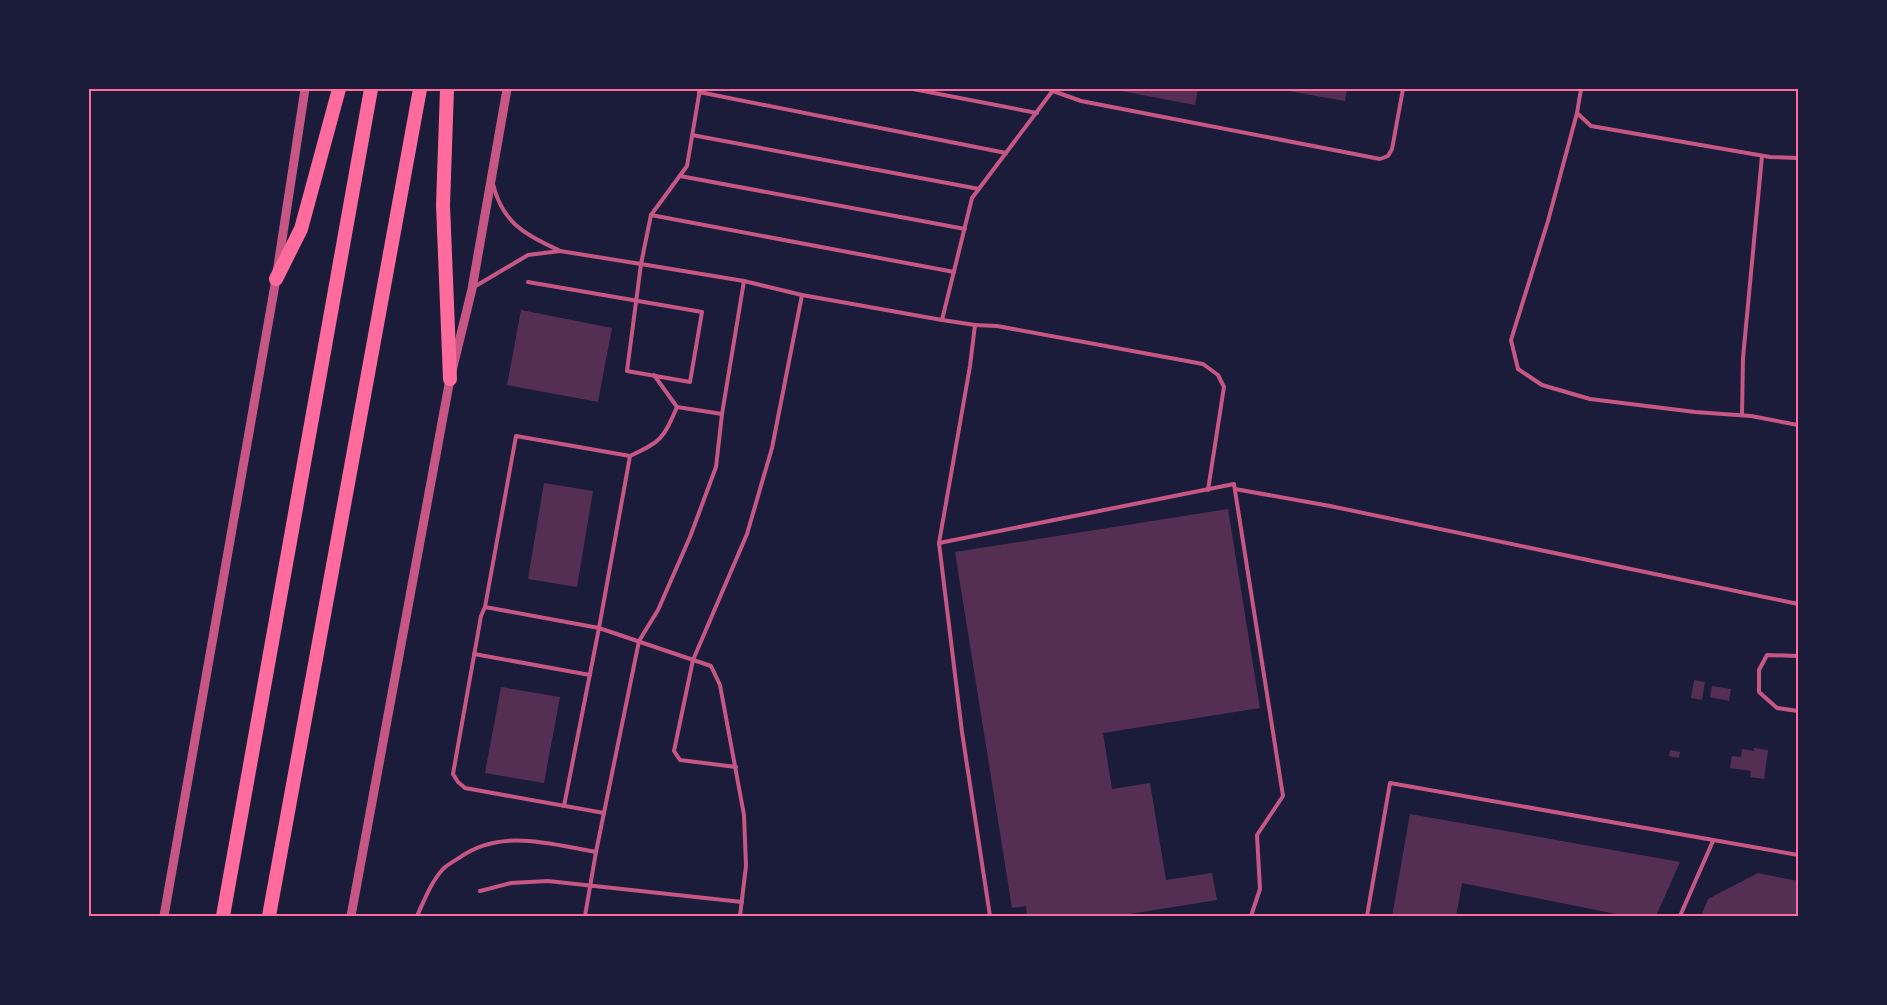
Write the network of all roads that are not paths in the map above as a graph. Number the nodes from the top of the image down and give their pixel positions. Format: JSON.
{"nodes":[{"id":1,"x":305,"y":89,"type":"edge"},
{"id":2,"x":339,"y":89,"type":"edge"},
{"id":3,"x":371,"y":89,"type":"edge"},
{"id":4,"x":420,"y":89,"type":"edge"},
{"id":5,"x":447,"y":89,"type":"edge"},
{"id":6,"x":507,"y":89,"type":"edge"},
{"id":7,"x":913,"y":89,"type":"edge"},
{"id":8,"x":1403,"y":89,"type":"edge"},
{"id":9,"x":1581,"y":89,"type":"edge"},
{"id":10,"x":700,"y":90,"type":"edge"},
{"id":11,"x":1054,"y":90,"type":"edge"},
{"id":12,"x":1037,"y":113,"type":"junction"},
{"id":13,"x":1577,"y":113,"type":"junction"},
{"id":14,"x":692,"y":135,"type":"junction"},
{"id":15,"x":1006,"y":153,"type":"junction"},
{"id":16,"x":1762,"y":156,"type":"junction"},
{"id":17,"x":1798,"y":158,"type":"edge"},
{"id":18,"x":491,"y":174,"type":"junction"},
{"id":19,"x":680,"y":176,"type":"junction"},
{"id":20,"x":979,"y":188,"type":"junction"},
{"id":21,"x":651,"y":215,"type":"junction"},
{"id":22,"x":964,"y":229,"type":"junction"},
{"id":23,"x":560,"y":252,"type":"junction"},
{"id":24,"x":641,"y":264,"type":"junction"},
{"id":25,"x":954,"y":272,"type":"junction"},
{"id":26,"x":276,"y":278,"type":"junction"},
{"id":27,"x":744,"y":281,"type":"junction"},
{"id":28,"x":528,"y":282,"type":"dead end"},
{"id":29,"x":472,"y":289,"type":"junction"},
{"id":30,"x":802,"y":295,"type":"junction"},
{"id":31,"x":636,"y":300,"type":"junction"},
{"id":32,"x":942,"y":320,"type":"junction"},
{"id":33,"x":974,"y":325,"type":"junction"},
{"id":34,"x":654,"y":375,"type":"junction"},
{"id":35,"x":450,"y":379,"type":"junction"},
{"id":36,"x":677,"y":407,"type":"junction"},
{"id":37,"x":722,"y":414,"type":"junction"},
{"id":38,"x":1742,"y":415,"type":"junction"},
{"id":39,"x":1798,"y":425,"type":"edge"},
{"id":40,"x":630,"y":456,"type":"junction"},
{"id":41,"x":1235,"y":489,"type":"junction"},
{"id":42,"x":1208,"y":490,"type":"junction"},
{"id":43,"x":939,"y":544,"type":"junction"},
{"id":44,"x":1798,"y":604,"type":"edge"},
{"id":45,"x":485,"y":607,"type":"junction"},
{"id":46,"x":599,"y":628,"type":"junction"},
{"id":47,"x":639,"y":641,"type":"junction"},
{"id":48,"x":474,"y":654,"type":"junction"},
{"id":49,"x":1798,"y":656,"type":"edge"},
{"id":50,"x":692,"y":660,"type":"junction"},
{"id":51,"x":590,"y":675,"type":"junction"},
{"id":52,"x":1798,"y":711,"type":"edge"},
{"id":53,"x":736,"y":767,"type":"junction"},
{"id":54,"x":564,"y":806,"type":"junction"},
{"id":55,"x":604,"y":813,"type":"junction"},
{"id":56,"x":1713,"y":841,"type":"junction"},
{"id":57,"x":596,"y":852,"type":"junction"},
{"id":58,"x":1798,"y":855,"type":"edge"},
{"id":59,"x":590,"y":887,"type":"junction"},
{"id":60,"x":480,"y":891,"type":"dead end"},
{"id":61,"x":742,"y":902,"type":"junction"},
{"id":62,"x":164,"y":916,"type":"edge"},
{"id":63,"x":223,"y":916,"type":"edge"},
{"id":64,"x":269,"y":916,"type":"edge"},
{"id":65,"x":351,"y":916,"type":"edge"},
{"id":66,"x":417,"y":916,"type":"edge"},
{"id":67,"x":585,"y":916,"type":"edge"},
{"id":68,"x":740,"y":916,"type":"edge"},
{"id":69,"x":990,"y":916,"type":"edge"},
{"id":70,"x":1251,"y":916,"type":"edge"},
{"id":71,"x":1367,"y":916,"type":"edge"},
{"id":72,"x":1680,"y":916,"type":"edge"}],
"edges":[{"from":1,"to":26,"type":"street"},
{"from":2,"to":26,"type":"highway"},
{"from":3,"to":63,"type":"highway"},
{"from":4,"to":64,"type":"highway"},
{"from":5,"to":35,"type":"highway"},
{"from":6,"to":18,"type":"street"},
{"from":7,"to":12,"type":"lane"},
{"from":8,"to":11,"type":"lane"},
{"from":9,"to":13,"type":"lane"},
{"from":10,"to":14,"type":"lane"},
{"from":10,"to":15,"type":"lane"},
{"from":11,"to":12,"type":"lane"},
{"from":12,"to":15,"type":"lane"},
{"from":13,"to":16,"type":"lane"},
{"from":13,"to":38,"type":"lane"},
{"from":14,"to":19,"type":"lane"},
{"from":14,"to":20,"type":"lane"},
{"from":15,"to":20,"type":"lane"},
{"from":16,"to":17,"type":"lane"},
{"from":16,"to":38,"type":"lane"},
{"from":18,"to":23,"type":"lane"},
{"from":18,"to":29,"type":"street"},
{"from":19,"to":21,"type":"lane"},
{"from":19,"to":22,"type":"lane"},
{"from":20,"to":22,"type":"lane"},
{"from":21,"to":24,"type":"lane"},
{"from":21,"to":25,"type":"lane"},
{"from":22,"to":25,"type":"lane"},
{"from":23,"to":24,"type":"lane"},
{"from":23,"to":29,"type":"lane"},
{"from":24,"to":27,"type":"lane"},
{"from":24,"to":31,"type":"lane"},
{"from":25,"to":32,"type":"lane"},
{"from":26,"to":62,"type":"street"},
{"from":27,"to":30,"type":"lane"},
{"from":27,"to":37,"type":"lane"},
{"from":28,"to":31,"type":"lane"},
{"from":29,"to":35,"type":"street"},
{"from":30,"to":32,"type":"lane"},
{"from":30,"to":50,"type":"lane"},
{"from":31,"to":34,"type":"lane"},
{"from":31,"to":34,"type":"lane"},
{"from":32,"to":33,"type":"lane"},
{"from":33,"to":42,"type":"lane"},
{"from":33,"to":43,"type":"lane"},
{"from":34,"to":36,"type":"lane"},
{"from":35,"to":65,"type":"street"},
{"from":36,"to":37,"type":"lane"},
{"from":36,"to":40,"type":"lane"},
{"from":37,"to":47,"type":"lane"},
{"from":38,"to":39,"type":"lane"},
{"from":40,"to":45,"type":"lane"},
{"from":40,"to":46,"type":"lane"},
{"from":41,"to":42,"type":"lane"},
{"from":41,"to":44,"type":"lane"},
{"from":41,"to":70,"type":"lane"},
{"from":42,"to":43,"type":"lane"},
{"from":43,"to":69,"type":"lane"},
{"from":45,"to":46,"type":"lane"},
{"from":45,"to":48,"type":"lane"},
{"from":46,"to":47,"type":"lane"},
{"from":46,"to":51,"type":"lane"},
{"from":47,"to":50,"type":"lane"},
{"from":47,"to":55,"type":"lane"},
{"from":48,"to":51,"type":"lane"},
{"from":48,"to":54,"type":"lane"},
{"from":49,"to":52,"type":"lane"},
{"from":50,"to":53,"type":"lane"},
{"from":50,"to":53,"type":"lane"},
{"from":51,"to":54,"type":"lane"},
{"from":53,"to":61,"type":"lane"},
{"from":54,"to":55,"type":"lane"},
{"from":55,"to":57,"type":"lane"},
{"from":56,"to":58,"type":"lane"},
{"from":56,"to":71,"type":"lane"},
{"from":56,"to":72,"type":"lane"},
{"from":57,"to":59,"type":"lane"},
{"from":57,"to":66,"type":"lane"},
{"from":59,"to":60,"type":"lane"},
{"from":59,"to":61,"type":"lane"},
{"from":59,"to":67,"type":"lane"},
{"from":61,"to":68,"type":"lane"}]}
